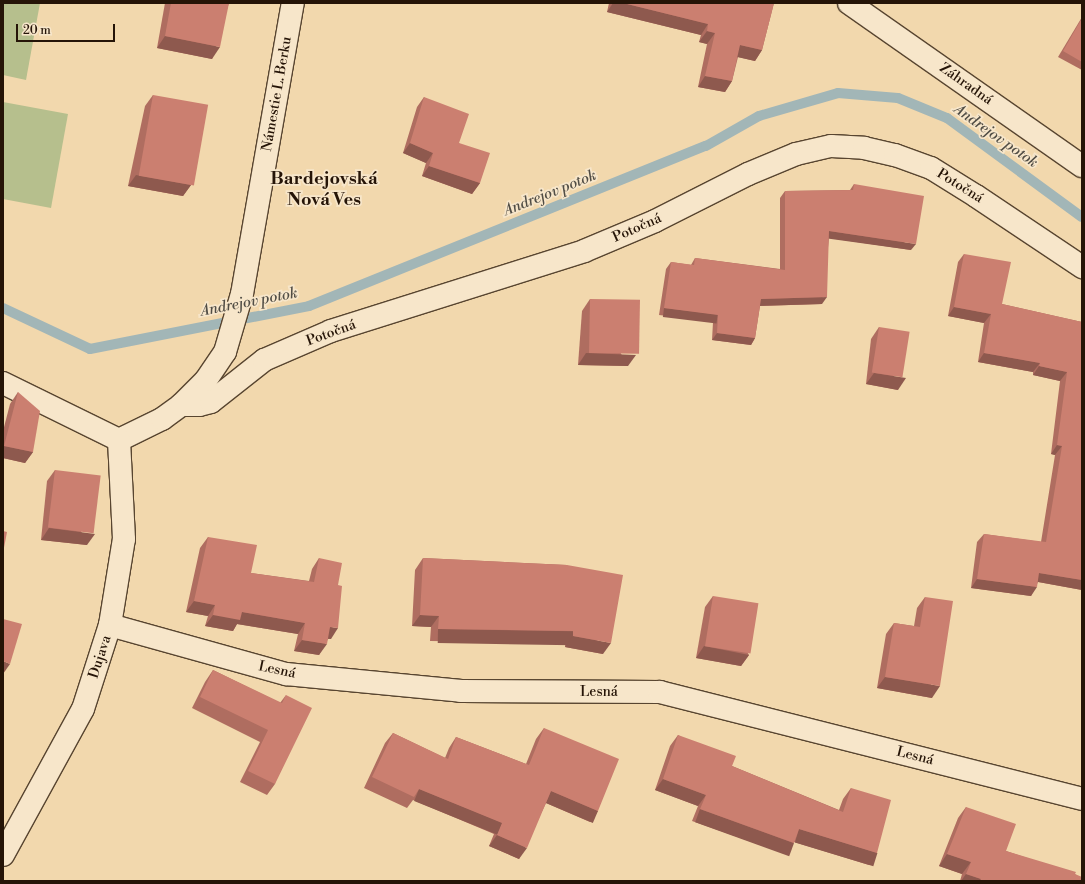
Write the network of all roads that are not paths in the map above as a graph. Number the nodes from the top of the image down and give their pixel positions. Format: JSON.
{"nodes":[{"id":1,"x":294,"y":3,"type":"edge"},
{"id":2,"x":849,"y":3,"type":"edge"},
{"id":3,"x":1082,"y":166,"type":"edge"},
{"id":4,"x":1082,"y":267,"type":"edge"},
{"id":5,"x":3,"y":383,"type":"edge"},
{"id":6,"x":181,"y":405,"type":"junction"},
{"id":7,"x":119,"y":440,"type":"junction"},
{"id":8,"x":110,"y":625,"type":"junction"},
{"id":9,"x":1082,"y":800,"type":"edge"},
{"id":10,"x":3,"y":855,"type":"edge"}],
"edges":[{"from":1,"to":6,"type":"street","name":"Námestie L. Berku"},
{"from":2,"to":3,"type":"street","name":"Záhradná"},
{"from":4,"to":6,"type":"street","name":"Potočná"},
{"from":5,"to":7,"type":"street"},
{"from":6,"to":7,"type":"street","name":"Námestie L. Berku"},
{"from":7,"to":8,"type":"street","name":"Dujava"},
{"from":8,"to":9,"type":"street","name":"Lesná"},
{"from":8,"to":10,"type":"street","name":"Dujava"}]}
